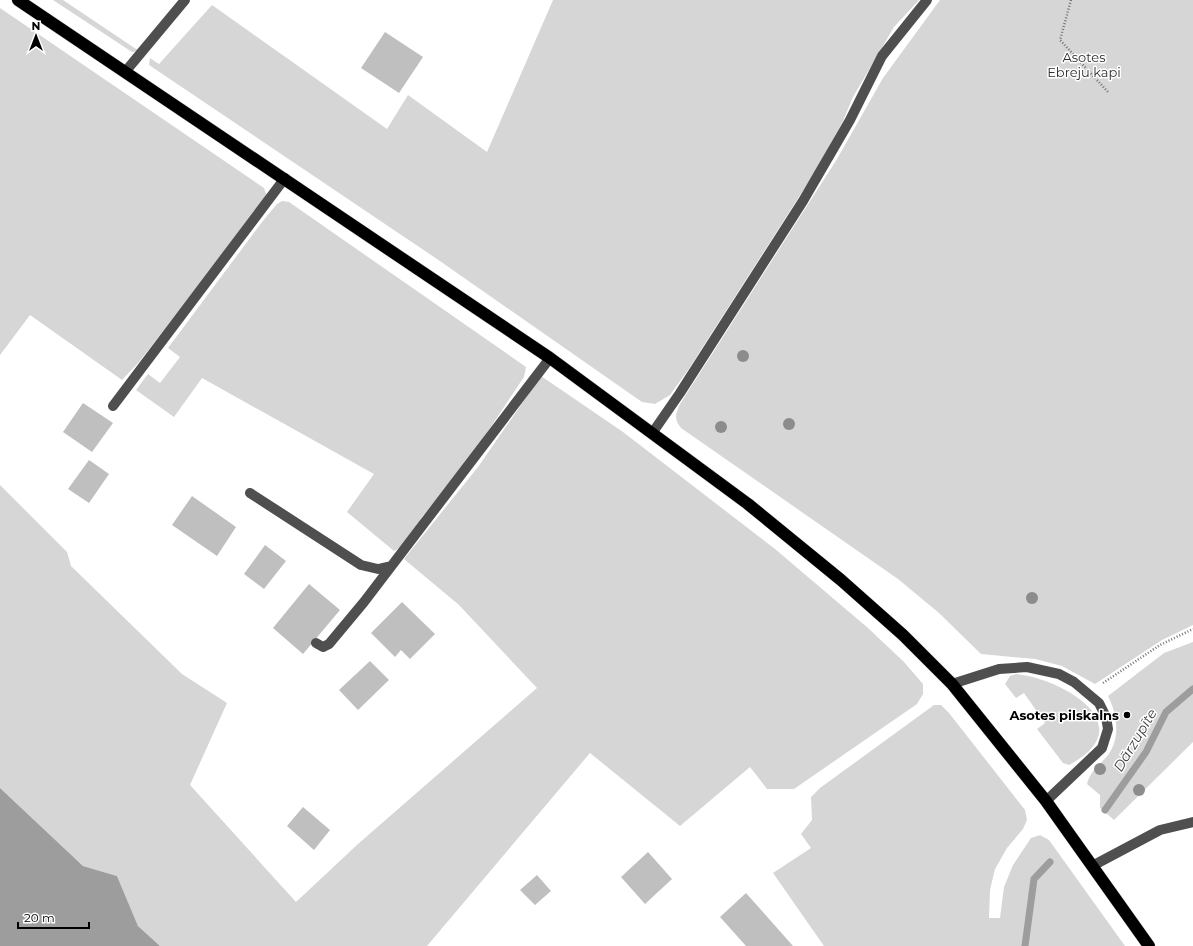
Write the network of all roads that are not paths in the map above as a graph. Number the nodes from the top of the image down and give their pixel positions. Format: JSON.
{"nodes":[{"id":1,"x":18,"y":0,"type":"edge"},
{"id":2,"x":185,"y":0,"type":"edge"},
{"id":3,"x":927,"y":0,"type":"edge"},
{"id":4,"x":125,"y":72,"type":"junction"},
{"id":5,"x":285,"y":178,"type":"junction"},
{"id":6,"x":550,"y":358,"type":"junction"},
{"id":7,"x":113,"y":406,"type":"dead end"},
{"id":8,"x":653,"y":432,"type":"junction"},
{"id":9,"x":250,"y":493,"type":"dead end"},
{"id":10,"x":391,"y":566,"type":"junction"},
{"id":11,"x":316,"y":643,"type":"dead end"},
{"id":12,"x":952,"y":684,"type":"junction"},
{"id":13,"x":1046,"y":801,"type":"junction"},
{"id":14,"x":1193,"y":822,"type":"edge"},
{"id":15,"x":1094,"y":866,"type":"junction"},
{"id":16,"x":1149,"y":946,"type":"edge"}],
"edges":[{"from":1,"to":4,"type":"highway"},
{"from":2,"to":4,"type":"lane"},
{"from":3,"to":8,"type":"lane"},
{"from":4,"to":5,"type":"highway"},
{"from":5,"to":6,"type":"highway"},
{"from":5,"to":7,"type":"lane"},
{"from":6,"to":8,"type":"highway"},
{"from":6,"to":10,"type":"lane"},
{"from":8,"to":12,"type":"highway"},
{"from":9,"to":10,"type":"lane"},
{"from":10,"to":11,"type":"lane"},
{"from":12,"to":13,"type":"highway"},
{"from":12,"to":13,"type":"lane"},
{"from":13,"to":15,"type":"highway"},
{"from":14,"to":15,"type":"lane"},
{"from":15,"to":16,"type":"highway"}]}
